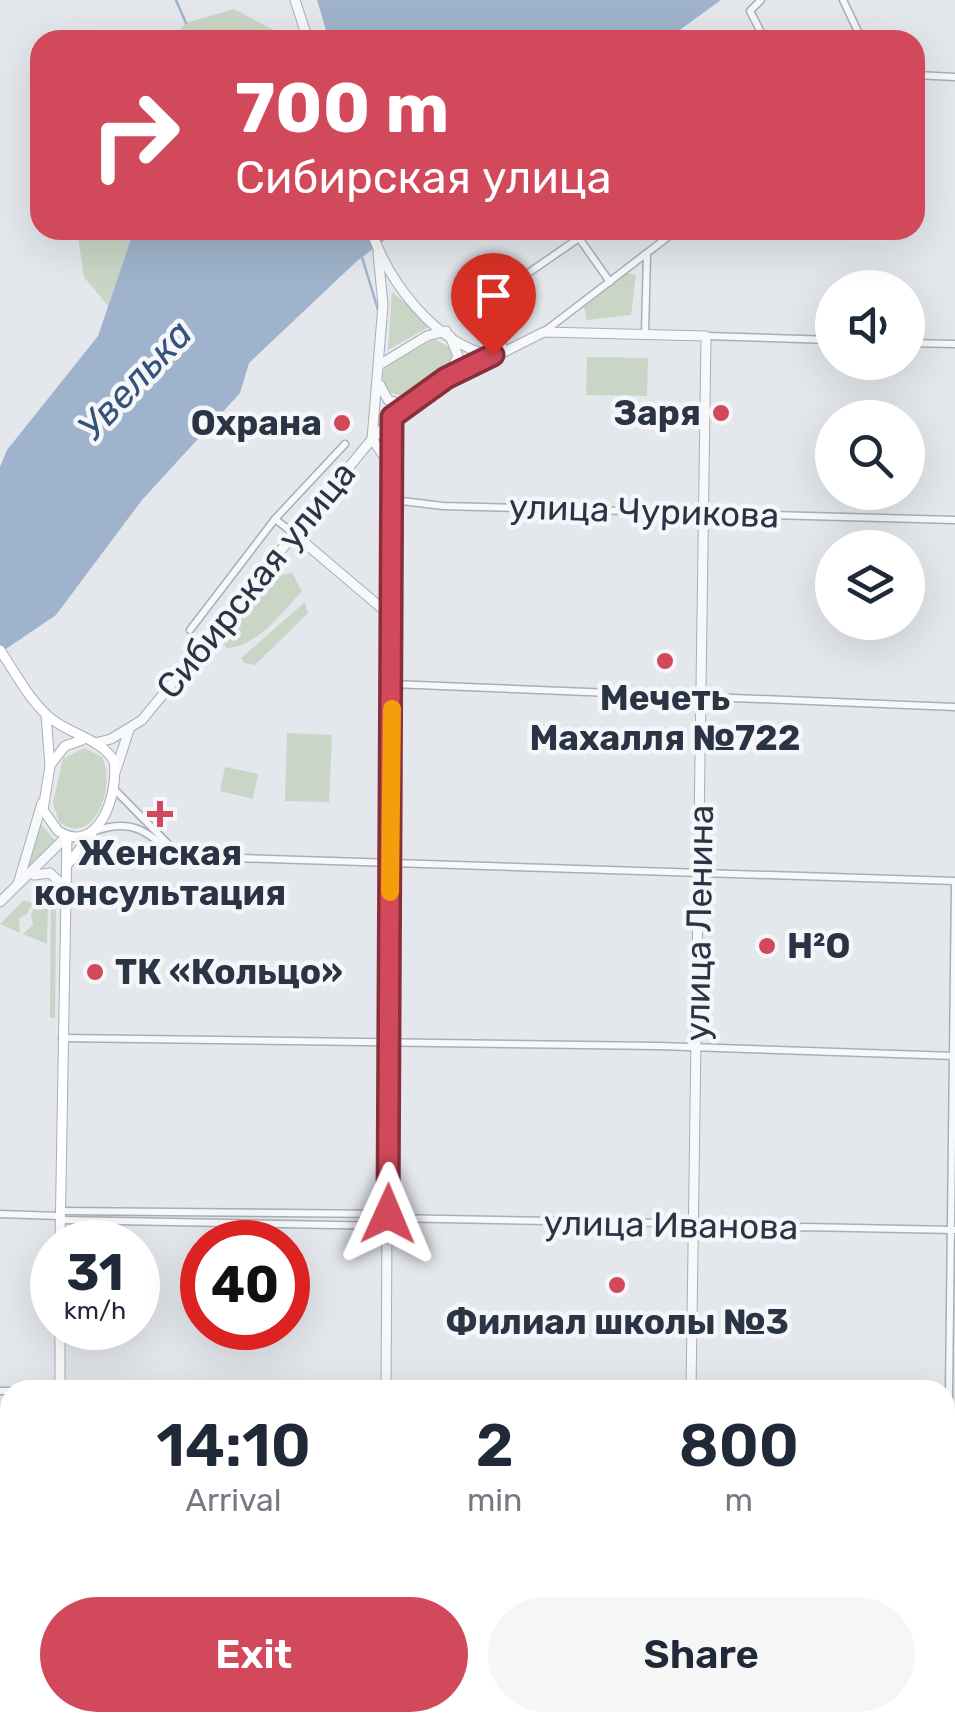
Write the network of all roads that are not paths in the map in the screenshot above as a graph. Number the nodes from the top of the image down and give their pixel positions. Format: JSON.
{"nodes":[{"id":1,"x":294,"y":0,"type":"edge"},
{"id":2,"x":761,"y":0,"type":"edge"},
{"id":3,"x":843,"y":0,"type":"edge"},
{"id":4,"x":304,"y":30,"type":"edge"},
{"id":5,"x":760,"y":30,"type":"edge"},
{"id":6,"x":857,"y":30,"type":"edge"},
{"id":7,"x":955,"y":67,"type":"edge"},
{"id":8,"x":925,"y":75,"type":"edge"},
{"id":9,"x":945,"y":76,"type":"junction"},
{"id":10,"x":955,"y":77,"type":"edge"},
{"id":11,"x":373,"y":240,"type":"edge"},
{"id":12,"x":570,"y":240,"type":"edge"},
{"id":13,"x":582,"y":240,"type":"edge"},
{"id":14,"x":664,"y":240,"type":"edge"},
{"id":15,"x":378,"y":253,"type":"junction"},
{"id":16,"x":647,"y":253,"type":"junction"},
{"id":17,"x":610,"y":282,"type":"junction"},
{"id":18,"x":544,"y":332,"type":"junction"},
{"id":19,"x":644,"y":332,"type":"junction"},
{"id":20,"x":447,"y":333,"type":"junction"},
{"id":21,"x":706,"y":336,"type":"junction"},
{"id":22,"x":815,"y":339,"type":"edge"},
{"id":23,"x":925,"y":343,"type":"edge"},
{"id":24,"x":955,"y":344,"type":"edge"},
{"id":25,"x":505,"y":350,"type":"junction"},
{"id":26,"x":493,"y":355,"type":"junction"},
{"id":27,"x":379,"y":365,"type":"junction"},
{"id":28,"x":378,"y":378,"type":"junction"},
{"id":29,"x":446,"y":378,"type":"junction"},
{"id":30,"x":404,"y":406,"type":"junction"},
{"id":31,"x":392,"y":417,"type":"junction"},
{"id":32,"x":372,"y":439,"type":"junction"},
{"id":33,"x":345,"y":444,"type":"dead end"},
{"id":34,"x":394,"y":471,"type":"junction"},
{"id":35,"x":393,"y":500,"type":"junction"},
{"id":36,"x":702,"y":512,"type":"junction"},
{"id":37,"x":275,"y":519,"type":"junction"},
{"id":38,"x":955,"y":520,"type":"edge"},
{"id":39,"x":292,"y":533,"type":"junction"},
{"id":40,"x":392,"y":617,"type":"junction"},
{"id":41,"x":190,"y":630,"type":"dead end"},
{"id":42,"x":0,"y":650,"type":"edge"},
{"id":43,"x":392,"y":684,"type":"junction"},
{"id":44,"x":701,"y":696,"type":"junction"},
{"id":45,"x":955,"y":707,"type":"edge"},
{"id":46,"x":46,"y":715,"type":"junction"},
{"id":47,"x":129,"y":730,"type":"junction"},
{"id":48,"x":82,"y":740,"type":"junction"},
{"id":49,"x":94,"y":743,"type":"junction"},
{"id":50,"x":50,"y":766,"type":"junction"},
{"id":51,"x":115,"y":772,"type":"junction"},
{"id":52,"x":112,"y":788,"type":"junction"},
{"id":53,"x":42,"y":803,"type":"junction"},
{"id":54,"x":95,"y":831,"type":"junction"},
{"id":55,"x":67,"y":836,"type":"junction"},
{"id":56,"x":177,"y":856,"type":"junction"},
{"id":57,"x":390,"y":861,"type":"junction"},
{"id":58,"x":65,"y":867,"type":"junction"},
{"id":59,"x":699,"y":872,"type":"junction"},
{"id":60,"x":27,"y":878,"type":"junction"},
{"id":61,"x":955,"y":883,"type":"edge"},
{"id":62,"x":17,"y":886,"type":"junction"},
{"id":63,"x":66,"y":888,"type":"junction"},
{"id":64,"x":0,"y":902,"type":"edge"},
{"id":65,"x":62,"y":1038,"type":"junction"},
{"id":66,"x":390,"y":1044,"type":"junction"},
{"id":67,"x":697,"y":1047,"type":"junction"},
{"id":68,"x":954,"y":1056,"type":"edge"},
{"id":69,"x":0,"y":1214,"type":"edge"},
{"id":70,"x":59,"y":1216,"type":"junction"},
{"id":71,"x":59,"y":1220,"type":"edge"},
{"id":72,"x":388,"y":1220,"type":"junction"},
{"id":73,"x":694,"y":1224,"type":"junction"},
{"id":74,"x":953,"y":1230,"type":"edge"},
{"id":75,"x":60,"y":1350,"type":"edge"},
{"id":76,"x":60,"y":1380,"type":"edge"},
{"id":77,"x":386,"y":1380,"type":"edge"},
{"id":78,"x":692,"y":1380,"type":"edge"},
{"id":79,"x":953,"y":1380,"type":"edge"}],
"edges":[{"from":1,"to":4,"type":"street"},
{"from":2,"to":5,"type":"street"},
{"from":3,"to":6,"type":"street"},
{"from":7,"to":9,"type":"street"},
{"from":8,"to":9,"type":"street"},
{"from":9,"to":10,"type":"street"},
{"from":11,"to":15,"type":"street"},
{"from":12,"to":25,"type":"street"},
{"from":13,"to":17,"type":"street"},
{"from":14,"to":16,"type":"street"},
{"from":15,"to":20,"type":"street"},
{"from":15,"to":27,"type":"street"},
{"from":16,"to":17,"type":"street"},
{"from":16,"to":19,"type":"street"},
{"from":17,"to":18,"type":"street"},
{"from":18,"to":19,"type":"street","name":"Сибирская улица"},
{"from":18,"to":25,"type":"street","name":"Сибирская улица"},
{"from":19,"to":21,"type":"street","name":"Сибирская улица"},
{"from":20,"to":26,"type":"street"},
{"from":20,"to":27,"type":"street"},
{"from":20,"to":29,"type":"street"},
{"from":21,"to":22,"type":"street","name":"Сибирская улица"},
{"from":21,"to":36,"type":"street","name":"улица Ленина"},
{"from":23,"to":24,"type":"street"},
{"from":25,"to":26,"type":"street","name":"Сибирская улица"},
{"from":26,"to":29,"type":"street","name":"Сибирская улица"},
{"from":27,"to":28,"type":"street"},
{"from":28,"to":30,"type":"street"},
{"from":28,"to":32,"type":"street"},
{"from":29,"to":30,"type":"street","name":"Сибирская улица"},
{"from":30,"to":31,"type":"street","name":"Сибирская улица"},
{"from":31,"to":32,"type":"street","name":"Сибирская улица"},
{"from":31,"to":34,"type":"street"},
{"from":32,"to":34,"type":"street"},
{"from":32,"to":39,"type":"street","name":"Сибирская улица"},
{"from":33,"to":37,"type":"street"},
{"from":34,"to":35,"type":"street"},
{"from":35,"to":36,"type":"street","name":"улица Чурикова"},
{"from":35,"to":40,"type":"street"},
{"from":36,"to":38,"type":"street","name":"улица Чурикова"},
{"from":36,"to":44,"type":"street","name":"улица Ленина"},
{"from":37,"to":39,"type":"street"},
{"from":37,"to":41,"type":"street"},
{"from":39,"to":40,"type":"street"},
{"from":39,"to":47,"type":"street","name":"Сибирская улица"},
{"from":40,"to":43,"type":"street"},
{"from":42,"to":46,"type":"main road"},
{"from":43,"to":44,"type":"street"},
{"from":43,"to":57,"type":"street"},
{"from":44,"to":45,"type":"street"},
{"from":44,"to":59,"type":"street","name":"улица Ленина"},
{"from":46,"to":48,"type":"main road"},
{"from":46,"to":50,"type":"main road"},
{"from":47,"to":49,"type":"street","name":"Сибирская улица"},
{"from":47,"to":51,"type":"street","name":"Сибирская улица"},
{"from":48,"to":49,"type":"main road"},
{"from":48,"to":50,"type":"main road"},
{"from":49,"to":51,"type":"main road"},
{"from":50,"to":53,"type":"main road"},
{"from":51,"to":52,"type":"main road"},
{"from":52,"to":54,"type":"main road"},
{"from":52,"to":56,"type":"street"},
{"from":53,"to":55,"type":"main road"},
{"from":53,"to":62,"type":"street"},
{"from":54,"to":55,"type":"main road"},
{"from":54,"to":56,"type":"street"},
{"from":54,"to":58,"type":"main road"},
{"from":55,"to":58,"type":"main road"},
{"from":55,"to":60,"type":"street"},
{"from":56,"to":57,"type":"street"},
{"from":57,"to":59,"type":"street"},
{"from":57,"to":66,"type":"street"},
{"from":58,"to":63,"type":"main road"},
{"from":59,"to":61,"type":"street"},
{"from":59,"to":67,"type":"street","name":"улица Ленина"},
{"from":60,"to":62,"type":"street"},
{"from":60,"to":63,"type":"street"},
{"from":61,"to":68,"type":"street"},
{"from":62,"to":64,"type":"street"},
{"from":63,"to":65,"type":"main road"},
{"from":65,"to":66,"type":"street"},
{"from":65,"to":70,"type":"main road"},
{"from":66,"to":67,"type":"street"},
{"from":66,"to":72,"type":"street"},
{"from":67,"to":68,"type":"street"},
{"from":67,"to":73,"type":"street","name":"улица Ленина"},
{"from":68,"to":74,"type":"street"},
{"from":69,"to":70,"type":"street","name":"улица Иванова"},
{"from":70,"to":71,"type":"main road"},
{"from":70,"to":72,"type":"street","name":"улица Иванова"},
{"from":70,"to":72,"type":"street","name":"улица Иванова"},
{"from":72,"to":73,"type":"street","name":"улица Иванова"},
{"from":72,"to":77,"type":"street"},
{"from":73,"to":74,"type":"street","name":"улица Иванова"},
{"from":73,"to":78,"type":"street","name":"улица Ленина"},
{"from":74,"to":79,"type":"street"},
{"from":75,"to":76,"type":"main road"}]}
